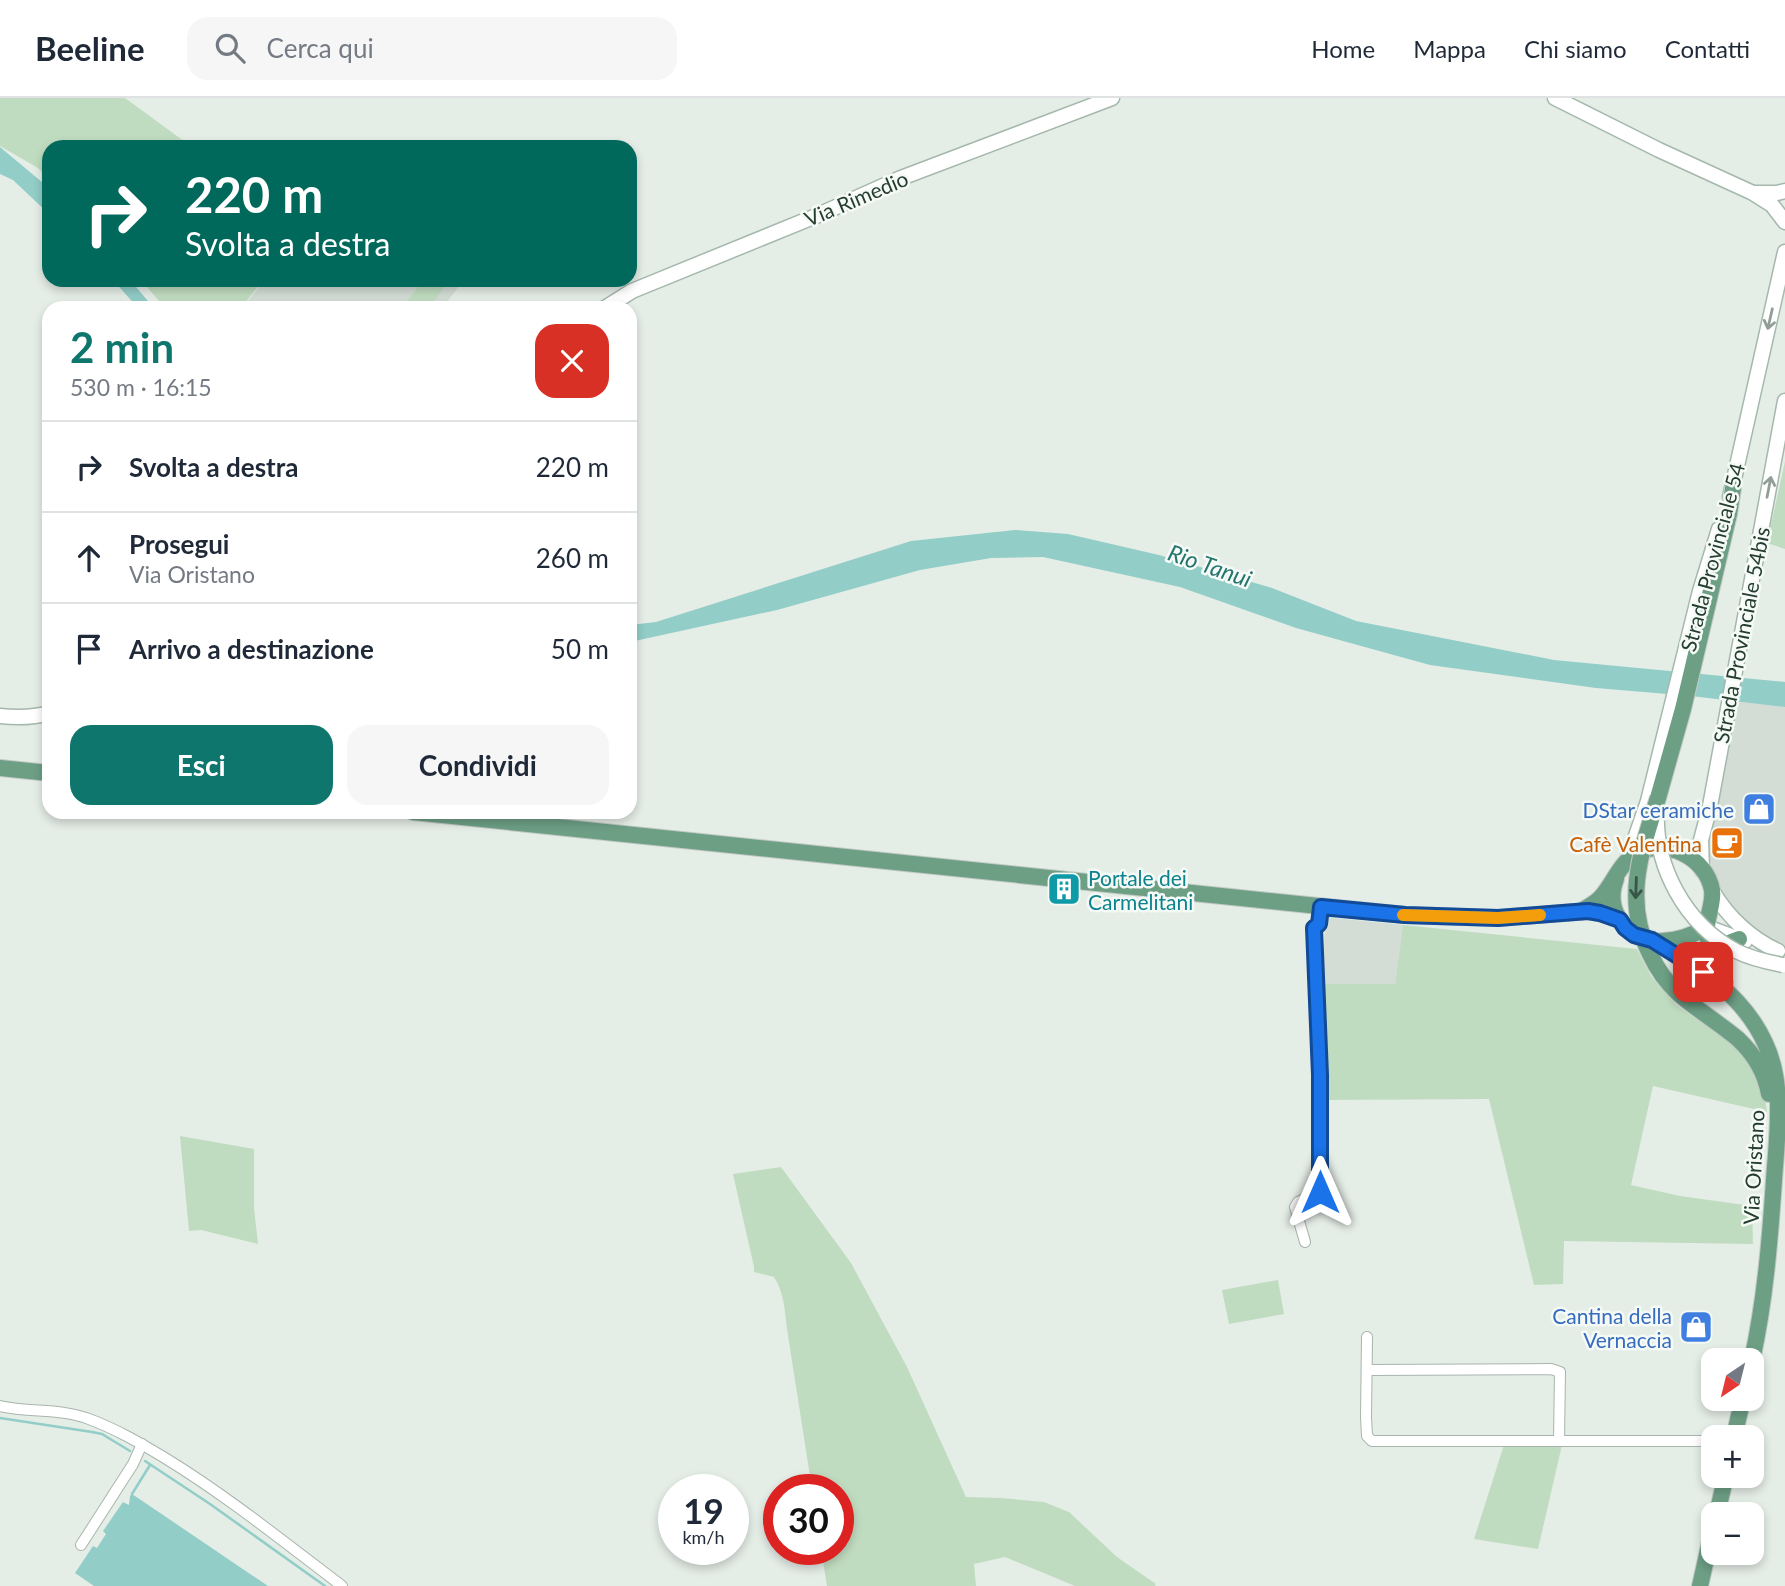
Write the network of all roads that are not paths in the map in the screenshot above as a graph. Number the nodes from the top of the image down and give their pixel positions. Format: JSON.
{"nodes":[{"id":1,"x":1112,"y":98,"type":"edge"},
{"id":2,"x":1555,"y":98,"type":"edge"},
{"id":3,"x":1785,"y":191,"type":"edge"},
{"id":4,"x":1753,"y":193,"type":"junction"},
{"id":5,"x":1785,"y":222,"type":"edge"},
{"id":6,"x":1785,"y":252,"type":"edge"},
{"id":7,"x":617,"y":301,"type":"edge"},
{"id":8,"x":1785,"y":401,"type":"edge"},
{"id":9,"x":1732,"y":488,"type":"joint"},
{"id":10,"x":1694,"y":636,"type":"junction"},
{"id":11,"x":42,"y":715,"type":"edge"},
{"id":12,"x":0,"y":716,"type":"edge"},
{"id":13,"x":0,"y":768,"type":"edge"},
{"id":14,"x":42,"y":772,"type":"edge"},
{"id":15,"x":1658,"y":798,"type":"junction"},
{"id":16,"x":480,"y":819,"type":"edge"},
{"id":17,"x":1628,"y":859,"type":"junction"},
{"id":18,"x":1702,"y":870,"type":"junction"},
{"id":19,"x":1618,"y":873,"type":"junction"},
{"id":20,"x":1713,"y":892,"type":"junction"},
{"id":21,"x":1321,"y":907,"type":"junction"},
{"id":22,"x":1580,"y":912,"type":"junction"},
{"id":23,"x":1620,"y":920,"type":"junction"},
{"id":24,"x":1707,"y":927,"type":"junction"},
{"id":25,"x":1739,"y":939,"type":"junction"},
{"id":26,"x":1652,"y":940,"type":"junction"},
{"id":27,"x":1783,"y":958,"type":"edge"},
{"id":28,"x":1726,"y":986,"type":"junction"},
{"id":29,"x":1782,"y":1123,"type":"edge"},
{"id":30,"x":1777,"y":1141,"type":"junction"},
{"id":31,"x":1779,"y":1204,"type":"edge"},
{"id":32,"x":1304,"y":1242,"type":"dead end"},
{"id":33,"x":1367,"y":1337,"type":"dead end"},
{"id":34,"x":1755,"y":1348,"type":"edge"},
{"id":35,"x":1367,"y":1370,"type":"junction"},
{"id":36,"x":0,"y":1406,"type":"edge"},
{"id":37,"x":1559,"y":1441,"type":"junction"},
{"id":38,"x":1701,"y":1441,"type":"edge"},
{"id":39,"x":142,"y":1444,"type":"junction"},
{"id":40,"x":81,"y":1545,"type":"dead end"},
{"id":41,"x":1705,"y":1565,"type":"edge"},
{"id":42,"x":342,"y":1586,"type":"edge"},
{"id":43,"x":1700,"y":1586,"type":"edge"}],
"edges":[{"from":1,"to":7,"type":"main road","name":"Via Rimedio"},
{"from":2,"to":4,"type":"main road"},
{"from":3,"to":4,"type":"main road"},
{"from":4,"to":5,"type":"main road"},
{"from":6,"to":9,"type":"main road","name":"Strada Provinciale 54","one_way":true},
{"from":18,"to":8,"type":"main road","name":"Strada Provinciale 54bis","one_way":true},
{"from":9,"to":10,"type":"main road"},
{"from":10,"to":15,"type":"main road"},
{"from":10,"to":17,"type":"main road","name":"Strada Provinciale 54"},
{"from":11,"to":12,"type":"main road"},
{"from":13,"to":14,"type":"main road"},
{"from":15,"to":27,"type":"main road","bridge":true},
{"from":15,"to":30,"type":"main road","one_way":true,"bridge":true},
{"from":16,"to":21,"type":"main road"},
{"from":17,"to":18,"type":"main road"},
{"from":17,"to":19,"type":"main road"},
{"from":18,"to":20,"type":"main road"},
{"from":19,"to":22,"type":"main road"},
{"from":19,"to":23,"type":"main road"},
{"from":20,"to":24,"type":"main road"},
{"from":20,"to":27,"type":"main road"},
{"from":21,"to":22,"type":"main road"},
{"from":21,"to":32,"type":"street"},
{"from":22,"to":23,"type":"main road"},
{"from":23,"to":26,"type":"main road"},
{"from":24,"to":25,"type":"main road"},
{"from":24,"to":26,"type":"main road"},
{"from":24,"to":28,"type":"main road","name":"Via Oristano"},
{"from":25,"to":27,"type":"main road"},
{"from":25,"to":28,"type":"main road"},
{"from":26,"to":28,"type":"main road","name":"Via Oristano"},
{"from":28,"to":29,"type":"main road","name":"Via Oristano"},
{"from":29,"to":30,"type":"main road","name":"Via Oristano"},
{"from":30,"to":31,"type":"main road","name":"Via Oristano"},
{"from":31,"to":34,"type":"main road","name":"Via Oristano"},
{"from":33,"to":35,"type":"street"},
{"from":35,"to":37,"type":"street"},
{"from":35,"to":37,"type":"street"},
{"from":36,"to":39,"type":"street"},
{"from":37,"to":38,"type":"street"},
{"from":39,"to":40,"type":"street"},
{"from":39,"to":42,"type":"street"},
{"from":41,"to":43,"type":"main road"}]}
